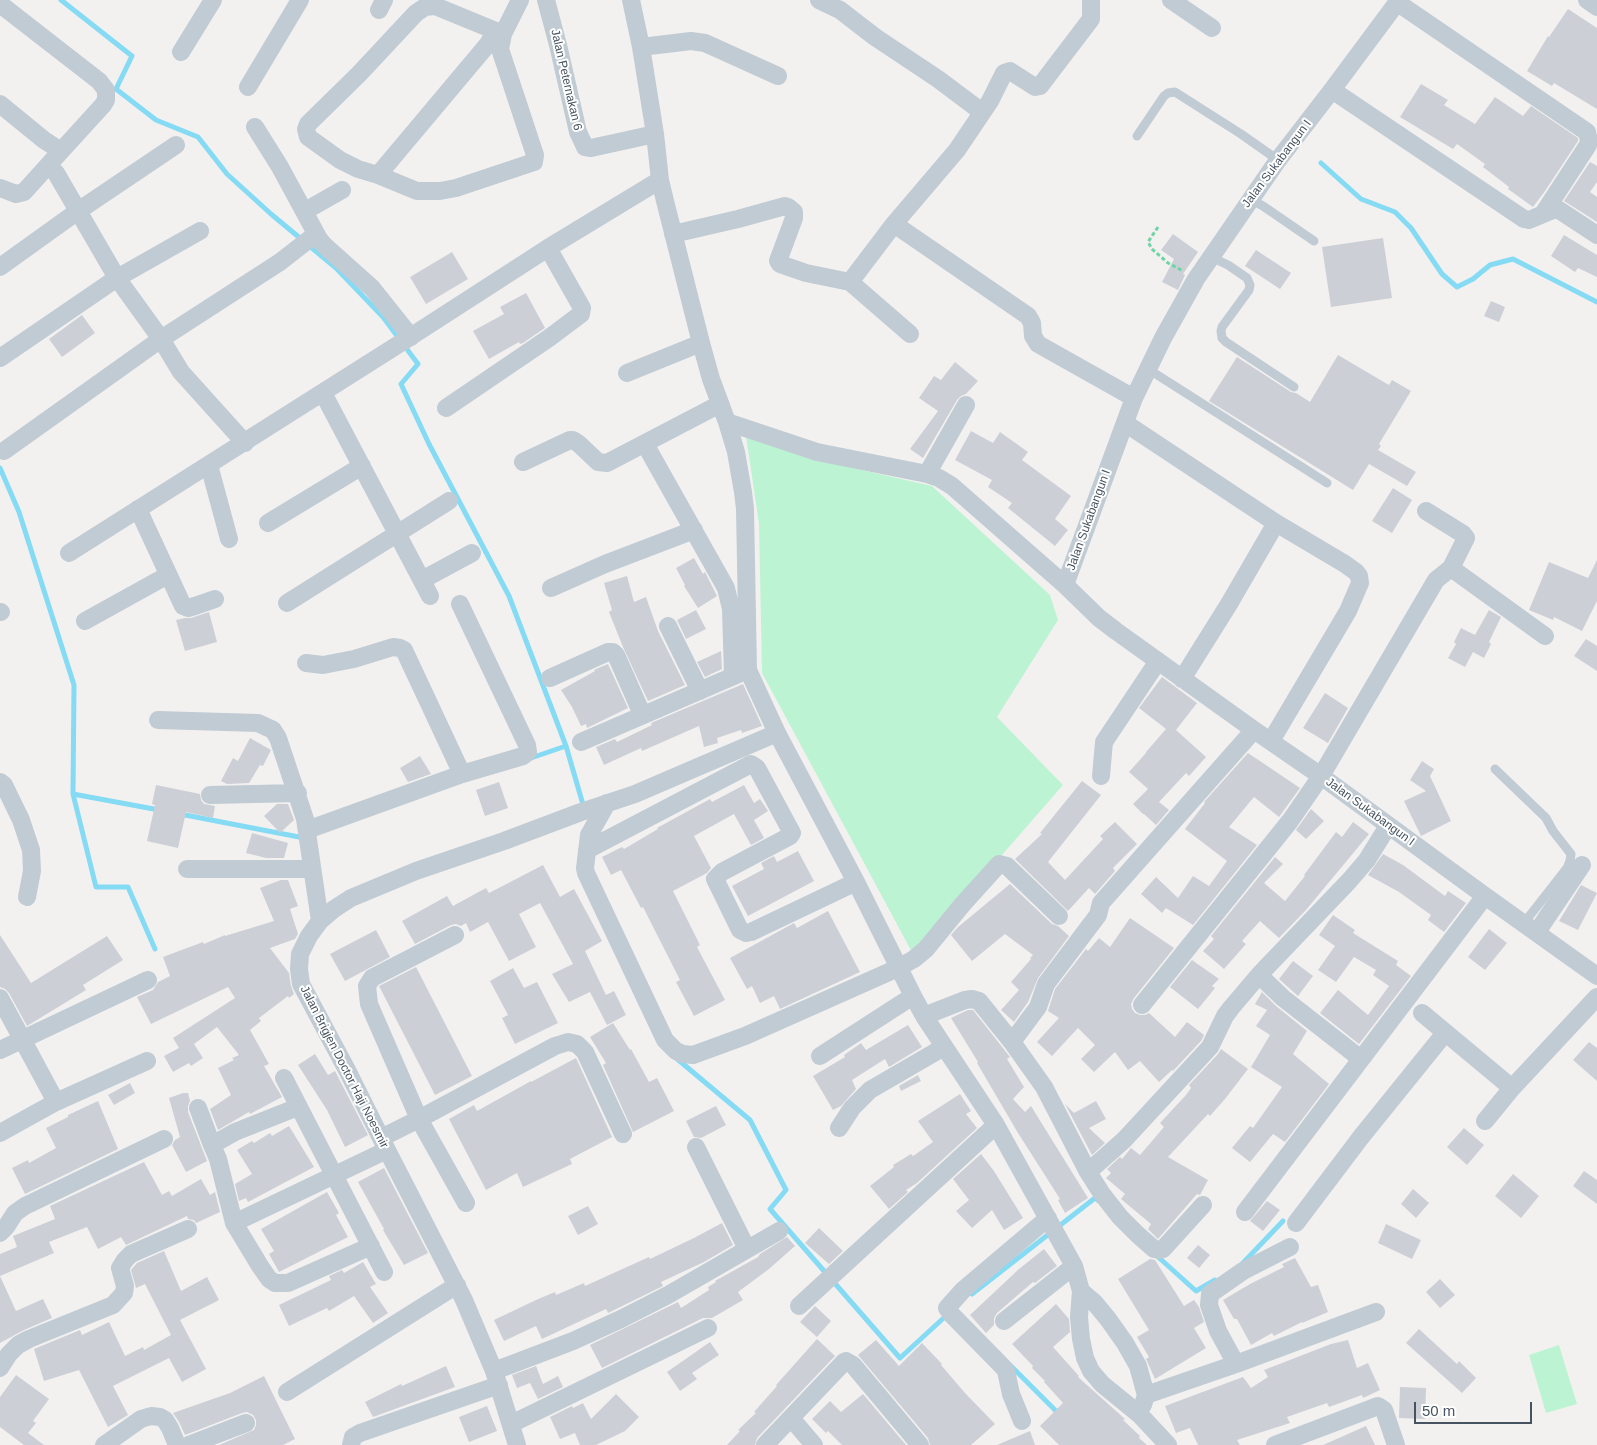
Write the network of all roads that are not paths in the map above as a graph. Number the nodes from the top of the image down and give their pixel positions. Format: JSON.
{"nodes":[{"id":1,"x":213,"y":0,"type":"edge"},
{"id":2,"x":300,"y":0,"type":"edge"},
{"id":3,"x":520,"y":0,"type":"edge"},
{"id":4,"x":546,"y":0,"type":"edge"},
{"id":5,"x":631,"y":0,"type":"edge"},
{"id":6,"x":818,"y":0,"type":"edge"},
{"id":7,"x":1171,"y":0,"type":"edge"},
{"id":8,"x":1587,"y":0,"type":"edge"},
{"id":9,"x":1090,"y":1,"type":"edge"},
{"id":10,"x":1399,"y":1,"type":"edge"},
{"id":11,"x":0,"y":4,"type":"edge"},
{"id":12,"x":1597,"y":7,"type":"edge"},
{"id":13,"x":1212,"y":28,"type":"dead end"},
{"id":14,"x":499,"y":33,"type":"junction"},
{"id":15,"x":641,"y":47,"type":"junction"},
{"id":16,"x":181,"y":52,"type":"dead end"},
{"id":17,"x":778,"y":76,"type":"dead end"},
{"id":18,"x":248,"y":87,"type":"dead end"},
{"id":19,"x":1332,"y":90,"type":"junction"},
{"id":20,"x":0,"y":104,"type":"edge"},
{"id":21,"x":982,"y":112,"type":"junction"},
{"id":22,"x":255,"y":127,"type":"dead end"},
{"id":23,"x":655,"y":134,"type":"junction"},
{"id":24,"x":1137,"y":136,"type":"dead end"},
{"id":25,"x":176,"y":146,"type":"dead end"},
{"id":26,"x":61,"y":151,"type":"junction"},
{"id":27,"x":1276,"y":158,"type":"junction"},
{"id":28,"x":56,"y":173,"type":"dead end"},
{"id":29,"x":378,"y":175,"type":"junction"},
{"id":30,"x":660,"y":180,"type":"junction"},
{"id":31,"x":0,"y":188,"type":"edge"},
{"id":32,"x":342,"y":190,"type":"dead end"},
{"id":33,"x":1255,"y":201,"type":"junction"},
{"id":34,"x":78,"y":211,"type":"junction"},
{"id":35,"x":305,"y":211,"type":"junction"},
{"id":36,"x":1543,"y":214,"type":"junction"},
{"id":37,"x":894,"y":224,"type":"junction"},
{"id":38,"x":200,"y":231,"type":"dead end"},
{"id":39,"x":673,"y":234,"type":"junction"},
{"id":40,"x":1597,"y":235,"type":"edge"},
{"id":41,"x":313,"y":237,"type":"junction"},
{"id":42,"x":1314,"y":241,"type":"dead end"},
{"id":43,"x":548,"y":248,"type":"junction"},
{"id":44,"x":1211,"y":257,"type":"junction"},
{"id":45,"x":0,"y":267,"type":"edge"},
{"id":46,"x":117,"y":278,"type":"junction"},
{"id":47,"x":850,"y":282,"type":"junction"},
{"id":48,"x":910,"y":334,"type":"dead end"},
{"id":49,"x":409,"y":338,"type":"junction"},
{"id":50,"x":161,"y":339,"type":"junction"},
{"id":51,"x":700,"y":343,"type":"junction"},
{"id":52,"x":0,"y":358,"type":"edge"},
{"id":53,"x":1148,"y":369,"type":"junction"},
{"id":54,"x":627,"y":372,"type":"dead end"},
{"id":55,"x":1294,"y":387,"type":"dead end"},
{"id":56,"x":323,"y":393,"type":"junction"},
{"id":57,"x":1134,"y":398,"type":"junction"},
{"id":58,"x":720,"y":404,"type":"junction"},
{"id":59,"x":966,"y":405,"type":"dead end"},
{"id":60,"x":446,"y":408,"type":"dead end"},
{"id":61,"x":728,"y":422,"type":"junction"},
{"id":62,"x":1125,"y":423,"type":"junction"},
{"id":63,"x":244,"y":443,"type":"junction"},
{"id":64,"x":645,"y":444,"type":"junction"},
{"id":65,"x":4,"y":451,"type":"dead end"},
{"id":66,"x":523,"y":462,"type":"dead end"},
{"id":67,"x":209,"y":465,"type":"junction"},
{"id":68,"x":362,"y":466,"type":"junction"},
{"id":69,"x":927,"y":474,"type":"junction"},
{"id":70,"x":1327,"y":483,"type":"dead end"},
{"id":71,"x":448,"y":501,"type":"dead end"},
{"id":72,"x":138,"y":509,"type":"junction"},
{"id":73,"x":1426,"y":511,"type":"dead end"},
{"id":74,"x":268,"y":523,"type":"dead end"},
{"id":75,"x":1276,"y":523,"type":"junction"},
{"id":76,"x":694,"y":530,"type":"junction"},
{"id":77,"x":397,"y":533,"type":"junction"},
{"id":78,"x":229,"y":539,"type":"dead end"},
{"id":79,"x":69,"y":553,"type":"dead end"},
{"id":80,"x":472,"y":553,"type":"dead end"},
{"id":81,"x":1451,"y":568,"type":"junction"},
{"id":82,"x":168,"y":575,"type":"junction"},
{"id":83,"x":422,"y":580,"type":"junction"},
{"id":84,"x":1065,"y":586,"type":"junction"},
{"id":85,"x":551,"y":588,"type":"dead end"},
{"id":86,"x":430,"y":596,"type":"dead end"},
{"id":87,"x":215,"y":599,"type":"dead end"},
{"id":88,"x":287,"y":603,"type":"dead end"},
{"id":89,"x":460,"y":604,"type":"dead end"},
{"id":90,"x":85,"y":621,"type":"dead end"},
{"id":91,"x":668,"y":626,"type":"dead end"},
{"id":92,"x":1545,"y":636,"type":"dead end"},
{"id":93,"x":1158,"y":661,"type":"junction"},
{"id":94,"x":306,"y":663,"type":"dead end"},
{"id":95,"x":740,"y":673,"type":"junction"},
{"id":96,"x":550,"y":678,"type":"dead end"},
{"id":97,"x":1182,"y":678,"type":"junction"},
{"id":98,"x":700,"y":691,"type":"junction"},
{"id":99,"x":642,"y":714,"type":"junction"},
{"id":100,"x":158,"y":720,"type":"dead end"},
{"id":101,"x":1254,"y":730,"type":"junction"},
{"id":102,"x":777,"y":733,"type":"junction"},
{"id":103,"x":1270,"y":741,"type":"junction"},
{"id":104,"x":581,"y":742,"type":"dead end"},
{"id":105,"x":1495,"y":769,"type":"dead end"},
{"id":106,"x":462,"y":774,"type":"junction"},
{"id":107,"x":1101,"y":776,"type":"dead end"},
{"id":108,"x":1322,"y":776,"type":"junction"},
{"id":109,"x":0,"y":782,"type":"edge"},
{"id":110,"x":298,"y":793,"type":"junction"},
{"id":111,"x":210,"y":795,"type":"dead end"},
{"id":112,"x":607,"y":803,"type":"junction"},
{"id":113,"x":1388,"y":826,"type":"junction"},
{"id":114,"x":307,"y":830,"type":"junction"},
{"id":115,"x":587,"y":850,"type":"junction"},
{"id":116,"x":1582,"y":865,"type":"dead end"},
{"id":117,"x":187,"y":869,"type":"dead end"},
{"id":118,"x":312,"y":869,"type":"junction"},
{"id":119,"x":856,"y":882,"type":"junction"},
{"id":120,"x":1485,"y":896,"type":"junction"},
{"id":121,"x":26,"y":897,"type":"dead end"},
{"id":122,"x":1058,"y":916,"type":"dead end"},
{"id":123,"x":320,"y":921,"type":"junction"},
{"id":124,"x":1530,"y":928,"type":"junction"},
{"id":125,"x":455,"y":935,"type":"dead end"},
{"id":126,"x":898,"y":968,"type":"junction"},
{"id":127,"x":1259,"y":975,"type":"junction"},
{"id":128,"x":1597,"y":976,"type":"edge"},
{"id":129,"x":148,"y":980,"type":"dead end"},
{"id":130,"x":912,"y":996,"type":"junction"},
{"id":131,"x":1597,"y":997,"type":"edge"},
{"id":132,"x":0,"y":998,"type":"edge"},
{"id":133,"x":1142,"y":1005,"type":"dead end"},
{"id":134,"x":1422,"y":1013,"type":"dead end"},
{"id":135,"x":924,"y":1016,"type":"junction"},
{"id":136,"x":1445,"y":1033,"type":"junction"},
{"id":137,"x":21,"y":1038,"type":"junction"},
{"id":138,"x":1012,"y":1042,"type":"junction"},
{"id":139,"x":944,"y":1047,"type":"junction"},
{"id":140,"x":0,"y":1050,"type":"edge"},
{"id":141,"x":820,"y":1056,"type":"dead end"},
{"id":142,"x":1361,"y":1059,"type":"junction"},
{"id":143,"x":147,"y":1061,"type":"dead end"},
{"id":144,"x":284,"y":1078,"type":"dead end"},
{"id":145,"x":1512,"y":1088,"type":"junction"},
{"id":146,"x":56,"y":1102,"type":"junction"},
{"id":147,"x":298,"y":1107,"type":"junction"},
{"id":148,"x":198,"y":1108,"type":"dead end"},
{"id":149,"x":419,"y":1119,"type":"junction"},
{"id":150,"x":1485,"y":1121,"type":"dead end"},
{"id":151,"x":996,"y":1125,"type":"junction"},
{"id":152,"x":839,"y":1128,"type":"dead end"},
{"id":153,"x":0,"y":1133,"type":"edge"},
{"id":154,"x":623,"y":1134,"type":"dead end"},
{"id":155,"x":164,"y":1139,"type":"dead end"},
{"id":156,"x":384,"y":1144,"type":"junction"},
{"id":157,"x":212,"y":1145,"type":"junction"},
{"id":158,"x":696,"y":1146,"type":"dead end"},
{"id":159,"x":1088,"y":1172,"type":"junction"},
{"id":160,"x":334,"y":1174,"type":"junction"},
{"id":161,"x":466,"y":1203,"type":"dead end"},
{"id":162,"x":1203,"y":1205,"type":"dead end"},
{"id":163,"x":1245,"y":1212,"type":"dead end"},
{"id":164,"x":234,"y":1222,"type":"junction"},
{"id":165,"x":1296,"y":1224,"type":"dead end"},
{"id":166,"x":1053,"y":1226,"type":"junction"},
{"id":167,"x":188,"y":1230,"type":"dead end"},
{"id":168,"x":779,"y":1231,"type":"dead end"},
{"id":169,"x":0,"y":1233,"type":"edge"},
{"id":170,"x":371,"y":1246,"type":"junction"},
{"id":171,"x":1290,"y":1247,"type":"dead end"},
{"id":172,"x":747,"y":1249,"type":"junction"},
{"id":173,"x":1074,"y":1266,"type":"junction"},
{"id":174,"x":384,"y":1272,"type":"dead end"},
{"id":175,"x":456,"y":1285,"type":"junction"},
{"id":176,"x":1081,"y":1291,"type":"junction"},
{"id":177,"x":799,"y":1306,"type":"dead end"},
{"id":178,"x":1376,"y":1312,"type":"dead end"},
{"id":179,"x":1004,"y":1321,"type":"dead end"},
{"id":180,"x":708,"y":1328,"type":"dead end"},
{"id":181,"x":1236,"y":1364,"type":"junction"},
{"id":182,"x":0,"y":1368,"type":"edge"},
{"id":183,"x":497,"y":1378,"type":"junction"},
{"id":184,"x":287,"y":1392,"type":"dead end"},
{"id":185,"x":1146,"y":1395,"type":"junction"},
{"id":186,"x":1140,"y":1415,"type":"junction"},
{"id":187,"x":791,"y":1418,"type":"junction"},
{"id":188,"x":1022,"y":1421,"type":"dead end"},
{"id":189,"x":246,"y":1423,"type":"dead end"},
{"id":190,"x":511,"y":1424,"type":"junction"},
{"id":191,"x":104,"y":1445,"type":"edge"},
{"id":192,"x":177,"y":1445,"type":"edge"},
{"id":193,"x":189,"y":1445,"type":"edge"},
{"id":194,"x":350,"y":1445,"type":"edge"},
{"id":195,"x":516,"y":1445,"type":"edge"},
{"id":196,"x":765,"y":1445,"type":"edge"},
{"id":197,"x":814,"y":1445,"type":"edge"},
{"id":198,"x":920,"y":1445,"type":"edge"},
{"id":199,"x":1168,"y":1445,"type":"edge"},
{"id":200,"x":1275,"y":1445,"type":"edge"},
{"id":201,"x":1396,"y":1445,"type":"edge"}],
"edges":[{"from":1,"to":16,"type":"street"},
{"from":2,"to":18,"type":"street"},
{"from":3,"to":14,"type":"street"},
{"from":4,"to":23,"type":"street","name":"Jalan Peternakan 6"},
{"from":5,"to":15,"type":"street"},
{"from":6,"to":21,"type":"street"},
{"from":7,"to":13,"type":"street"},
{"from":8,"to":12,"type":"street"},
{"from":9,"to":21,"type":"street"},
{"from":10,"to":19,"type":"street","name":"Jalan Sukabangun I"},
{"from":10,"to":36,"type":"street"},
{"from":11,"to":26,"type":"street"},
{"from":14,"to":29,"type":"street"},
{"from":14,"to":29,"type":"street"},
{"from":14,"to":29,"type":"street"},
{"from":15,"to":17,"type":"street"},
{"from":15,"to":23,"type":"street"},
{"from":19,"to":27,"type":"street","name":"Jalan Sukabangun I"},
{"from":19,"to":36,"type":"street"},
{"from":20,"to":26,"type":"street"},
{"from":21,"to":37,"type":"street"},
{"from":22,"to":35,"type":"street"},
{"from":23,"to":30,"type":"street"},
{"from":24,"to":27,"type":"lane"},
{"from":25,"to":34,"type":"street"},
{"from":26,"to":31,"type":"street"},
{"from":27,"to":33,"type":"street","name":"Jalan Sukabangun I"},
{"from":28,"to":34,"type":"street"},
{"from":30,"to":39,"type":"street"},
{"from":30,"to":43,"type":"street"},
{"from":32,"to":35,"type":"street"},
{"from":33,"to":42,"type":"lane"},
{"from":33,"to":44,"type":"street","name":"Jalan Sukabangun I"},
{"from":34,"to":45,"type":"street"},
{"from":34,"to":46,"type":"street"},
{"from":35,"to":41,"type":"street"},
{"from":36,"to":40,"type":"street"},
{"from":37,"to":47,"type":"street"},
{"from":37,"to":57,"type":"street"},
{"from":38,"to":46,"type":"street"},
{"from":39,"to":47,"type":"street"},
{"from":39,"to":51,"type":"street"},
{"from":41,"to":49,"type":"street"},
{"from":41,"to":50,"type":"street"},
{"from":43,"to":49,"type":"street"},
{"from":43,"to":60,"type":"street"},
{"from":44,"to":53,"type":"street","name":"Jalan Sukabangun I"},
{"from":44,"to":55,"type":"lane"},
{"from":46,"to":50,"type":"street"},
{"from":46,"to":52,"type":"street"},
{"from":47,"to":48,"type":"street"},
{"from":49,"to":56,"type":"street"},
{"from":50,"to":63,"type":"street"},
{"from":50,"to":65,"type":"street"},
{"from":51,"to":54,"type":"street"},
{"from":51,"to":58,"type":"street"},
{"from":53,"to":57,"type":"street","name":"Jalan Sukabangun I"},
{"from":53,"to":70,"type":"lane"},
{"from":56,"to":63,"type":"street"},
{"from":56,"to":68,"type":"street"},
{"from":57,"to":62,"type":"street","name":"Jalan Sukabangun I"},
{"from":58,"to":61,"type":"street"},
{"from":58,"to":64,"type":"street"},
{"from":59,"to":69,"type":"street"},
{"from":61,"to":69,"type":"street"},
{"from":61,"to":95,"type":"street"},
{"from":62,"to":75,"type":"street"},
{"from":62,"to":84,"type":"street","name":"Jalan Sukabangun I"},
{"from":63,"to":67,"type":"street"},
{"from":64,"to":66,"type":"street"},
{"from":64,"to":76,"type":"street"},
{"from":67,"to":72,"type":"street"},
{"from":67,"to":78,"type":"street"},
{"from":68,"to":74,"type":"street"},
{"from":68,"to":77,"type":"street"},
{"from":69,"to":84,"type":"street"},
{"from":71,"to":77,"type":"street"},
{"from":72,"to":79,"type":"street"},
{"from":72,"to":82,"type":"street"},
{"from":73,"to":81,"type":"street"},
{"from":75,"to":97,"type":"street"},
{"from":75,"to":103,"type":"street"},
{"from":76,"to":85,"type":"street"},
{"from":76,"to":95,"type":"street"},
{"from":77,"to":83,"type":"street"},
{"from":77,"to":88,"type":"street"},
{"from":80,"to":83,"type":"street"},
{"from":81,"to":92,"type":"street"},
{"from":81,"to":108,"type":"street"},
{"from":82,"to":87,"type":"street"},
{"from":82,"to":90,"type":"street"},
{"from":83,"to":86,"type":"street"},
{"from":84,"to":93,"type":"street","name":"Jalan Sukabangun I"},
{"from":89,"to":106,"type":"street"},
{"from":91,"to":98,"type":"street"},
{"from":93,"to":97,"type":"street","name":"Jalan Sukabangun I"},
{"from":93,"to":107,"type":"street"},
{"from":94,"to":106,"type":"street"},
{"from":95,"to":98,"type":"street"},
{"from":95,"to":102,"type":"street"},
{"from":96,"to":99,"type":"street"},
{"from":97,"to":101,"type":"street","name":"Jalan Sukabangun I"},
{"from":98,"to":99,"type":"street"},
{"from":99,"to":104,"type":"street"},
{"from":100,"to":110,"type":"street"},
{"from":101,"to":103,"type":"street","name":"Jalan Sukabangun I"},
{"from":101,"to":138,"type":"street"},
{"from":102,"to":112,"type":"street","name":"Jalan Brigjen Doctor Haji Noesmir"},
{"from":102,"to":119,"type":"street"},
{"from":103,"to":108,"type":"street","name":"Jalan Sukabangun I"},
{"from":105,"to":124,"type":"lane"},
{"from":106,"to":114,"type":"street"},
{"from":108,"to":113,"type":"street","name":"Jalan Sukabangun I"},
{"from":108,"to":133,"type":"street"},
{"from":109,"to":121,"type":"street"},
{"from":110,"to":111,"type":"street"},
{"from":110,"to":114,"type":"street"},
{"from":112,"to":115,"type":"street"},
{"from":112,"to":123,"type":"street","name":"Jalan Brigjen Doctor Haji Noesmir"},
{"from":113,"to":120,"type":"street","name":"Jalan Sukabangun I"},
{"from":113,"to":127,"type":"street"},
{"from":114,"to":118,"type":"street"},
{"from":115,"to":119,"type":"street"},
{"from":115,"to":126,"type":"street"},
{"from":116,"to":124,"type":"street"},
{"from":117,"to":118,"type":"street"},
{"from":118,"to":123,"type":"street"},
{"from":119,"to":126,"type":"street"},
{"from":120,"to":124,"type":"street","name":"Jalan Sukabangun I"},
{"from":120,"to":142,"type":"street"},
{"from":122,"to":126,"type":"street"},
{"from":123,"to":156,"type":"street","name":"Jalan Brigjen Doctor Haji Noesmir"},
{"from":124,"to":128,"type":"street","name":"Jalan Sukabangun I"},
{"from":125,"to":149,"type":"street"},
{"from":126,"to":130,"type":"street"},
{"from":127,"to":142,"type":"street"},
{"from":127,"to":159,"type":"street"},
{"from":129,"to":137,"type":"street"},
{"from":130,"to":135,"type":"street"},
{"from":130,"to":141,"type":"street"},
{"from":131,"to":145,"type":"street"},
{"from":132,"to":137,"type":"street"},
{"from":134,"to":136,"type":"street"},
{"from":135,"to":138,"type":"street"},
{"from":135,"to":139,"type":"street"},
{"from":136,"to":145,"type":"street"},
{"from":136,"to":165,"type":"street"},
{"from":137,"to":140,"type":"street"},
{"from":137,"to":146,"type":"street"},
{"from":138,"to":159,"type":"street"},
{"from":139,"to":151,"type":"street"},
{"from":139,"to":152,"type":"street"},
{"from":142,"to":163,"type":"street"},
{"from":143,"to":146,"type":"street"},
{"from":144,"to":147,"type":"street"},
{"from":145,"to":150,"type":"street"},
{"from":146,"to":153,"type":"street"},
{"from":147,"to":157,"type":"street"},
{"from":147,"to":160,"type":"street"},
{"from":148,"to":157,"type":"street"},
{"from":149,"to":154,"type":"street"},
{"from":149,"to":156,"type":"street"},
{"from":149,"to":161,"type":"street"},
{"from":151,"to":166,"type":"street"},
{"from":151,"to":177,"type":"street"},
{"from":155,"to":169,"type":"street"},
{"from":156,"to":160,"type":"street"},
{"from":156,"to":175,"type":"street","name":"Jalan Brigjen Doctor Haji Noesmir"},
{"from":157,"to":164,"type":"street"},
{"from":158,"to":172,"type":"street"},
{"from":159,"to":162,"type":"street"},
{"from":160,"to":164,"type":"street"},
{"from":160,"to":170,"type":"street"},
{"from":164,"to":170,"type":"street"},
{"from":166,"to":173,"type":"street"},
{"from":166,"to":188,"type":"street"},
{"from":167,"to":182,"type":"street"},
{"from":168,"to":172,"type":"street"},
{"from":170,"to":174,"type":"street"},
{"from":171,"to":181,"type":"street"},
{"from":172,"to":183,"type":"street"},
{"from":173,"to":176,"type":"street"},
{"from":173,"to":179,"type":"street"},
{"from":175,"to":183,"type":"street","name":"Jalan Brigjen Doctor Haji Noesmir"},
{"from":175,"to":184,"type":"street"},
{"from":176,"to":185,"type":"street"},
{"from":176,"to":186,"type":"street"},
{"from":178,"to":181,"type":"street"},
{"from":180,"to":190,"type":"street"},
{"from":181,"to":185,"type":"street"},
{"from":183,"to":190,"type":"street","name":"Jalan Brigjen Doctor Haji Noesmir"},
{"from":183,"to":194,"type":"street"},
{"from":185,"to":186,"type":"street"},
{"from":186,"to":199,"type":"street"},
{"from":187,"to":196,"type":"street"},
{"from":187,"to":197,"type":"street"},
{"from":187,"to":198,"type":"street"},
{"from":189,"to":193,"type":"street"},
{"from":190,"to":195,"type":"street","name":"Jalan Brigjen Doctor Haji Noesmir"},
{"from":191,"to":192,"type":"street"},
{"from":200,"to":201,"type":"street"}]}
